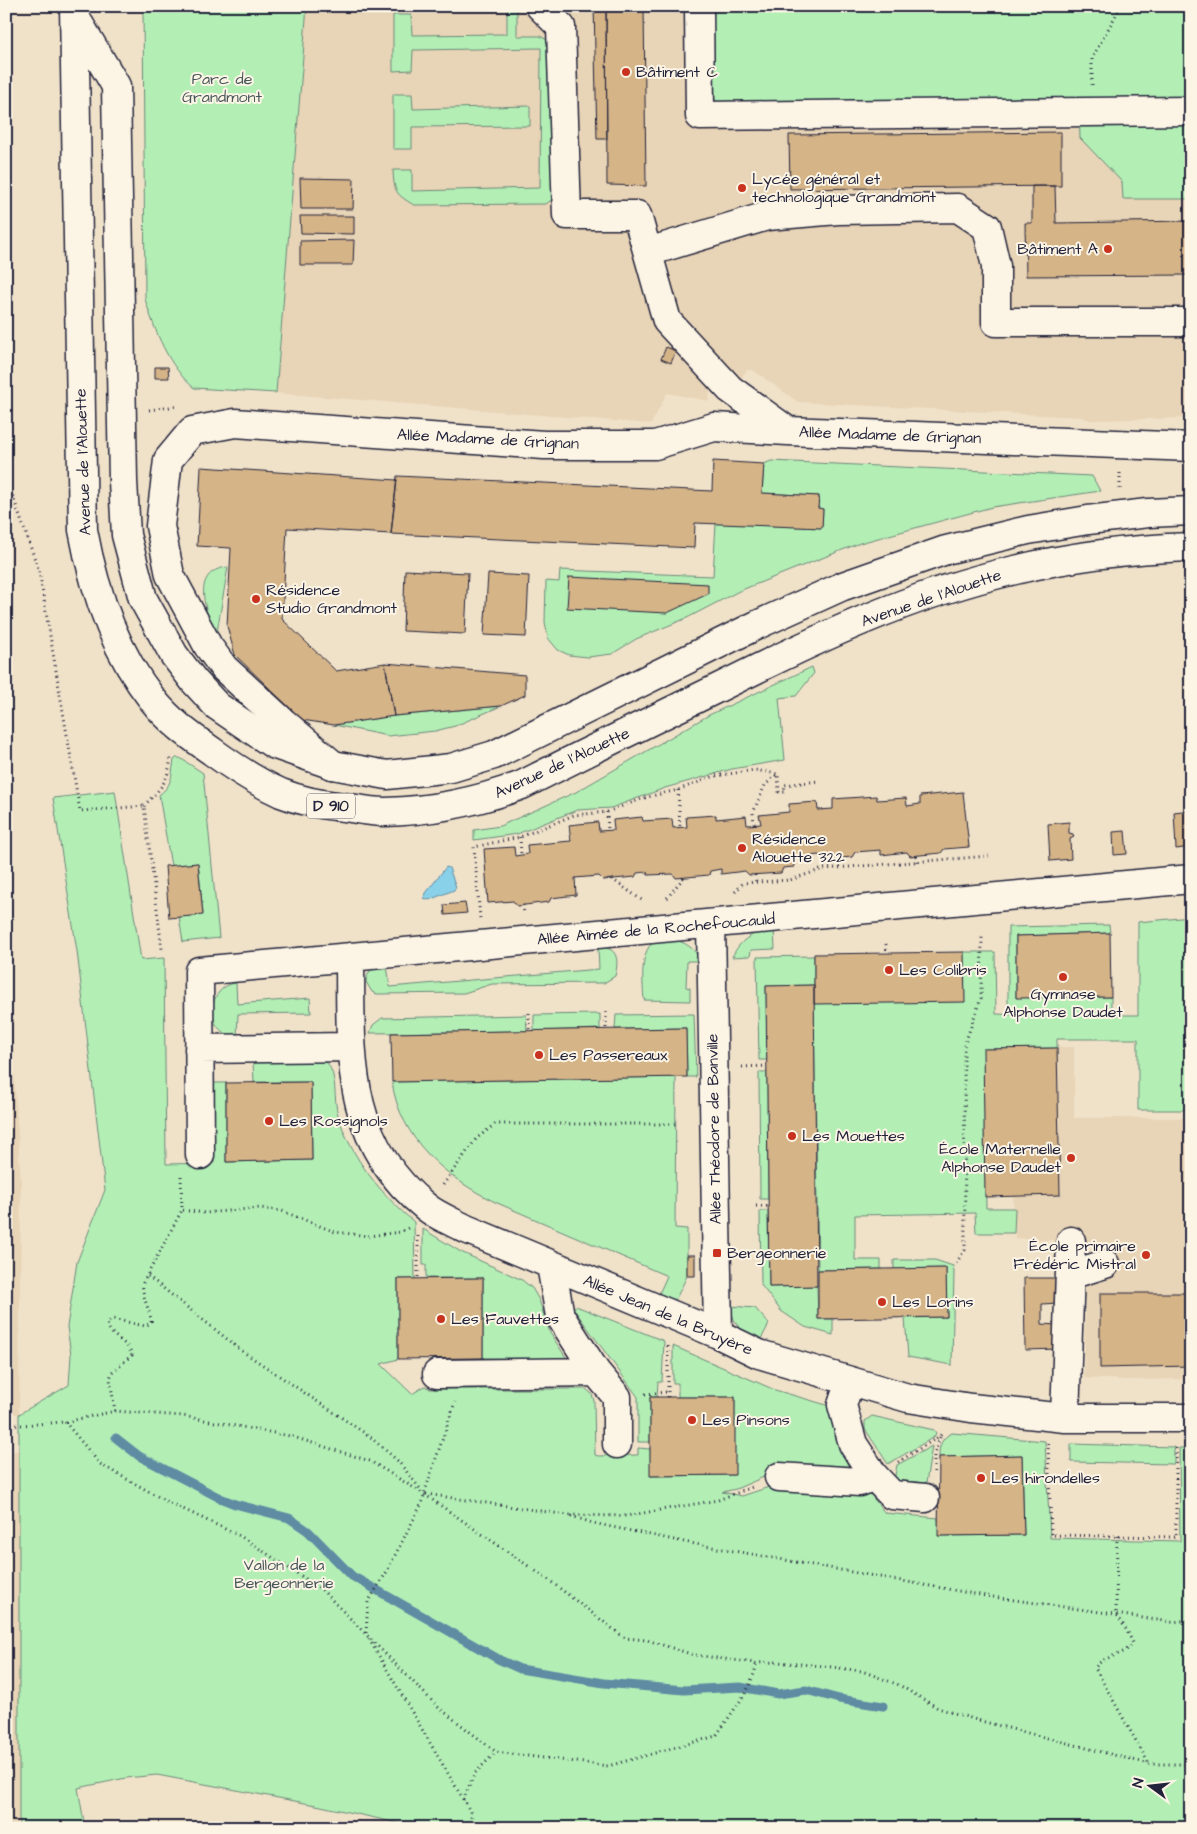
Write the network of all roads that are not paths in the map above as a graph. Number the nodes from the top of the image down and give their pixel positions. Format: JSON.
{"nodes":[{"id":1,"x":540,"y":6,"type":"edge"},
{"id":2,"x":699,"y":6,"type":"edge"},
{"id":3,"x":74,"y":11,"type":"edge"},
{"id":4,"x":1191,"y":111,"type":"edge"},
{"id":5,"x":648,"y":252,"type":"junction"},
{"id":6,"x":1191,"y":322,"type":"edge"},
{"id":7,"x":788,"y":431,"type":"junction"},
{"id":8,"x":1191,"y":447,"type":"edge"},
{"id":9,"x":1191,"y":511,"type":"edge"},
{"id":10,"x":1191,"y":547,"type":"edge"},
{"id":11,"x":333,"y":765,"type":"junction"},
{"id":12,"x":1191,"y":879,"type":"edge"},
{"id":13,"x":711,"y":924,"type":"junction"},
{"id":14,"x":350,"y":957,"type":"junction"},
{"id":15,"x":351,"y":1047,"type":"junction"},
{"id":16,"x":199,"y":1049,"type":"junction"},
{"id":17,"x":200,"y":1155,"type":"road end"},
{"id":18,"x":1071,"y":1241,"type":"dead end"},
{"id":19,"x":1105,"y":1264,"type":"dead end"},
{"id":20,"x":551,"y":1265,"type":"junction"},
{"id":21,"x":1070,"y":1275,"type":"junction"},
{"id":22,"x":718,"y":1334,"type":"junction"},
{"id":23,"x":596,"y":1372,"type":"junction"},
{"id":24,"x":437,"y":1374,"type":"dead end"},
{"id":25,"x":850,"y":1381,"type":"junction"},
{"id":26,"x":1191,"y":1418,"type":"edge"},
{"id":27,"x":1056,"y":1428,"type":"junction"},
{"id":28,"x":617,"y":1444,"type":"dead end"},
{"id":29,"x":874,"y":1476,"type":"junction"},
{"id":30,"x":779,"y":1477,"type":"road end"},
{"id":31,"x":929,"y":1486,"type":"road end"}],
"edges":[{"from":1,"to":5,"type":"street"},
{"from":2,"to":4,"type":"street"},
{"from":3,"to":10,"type":"street","name":"Avenue de l'Alouette","number":"D 910"},
{"from":3,"to":11,"type":"street","name":"Avenue de l'Alouette","number":"D 910"},
{"from":5,"to":6,"type":"street"},
{"from":5,"to":7,"type":"street"},
{"from":7,"to":8,"type":"street","name":"Allée Madame de Grignan"},
{"from":7,"to":11,"type":"street","name":"Allée Madame de Grignan"},
{"from":9,"to":11,"type":"street","name":"Avenue de l'Alouette","number":"D 910"},
{"from":12,"to":13,"type":"street","name":"Allée Aimée de la Rochefoucauld"},
{"from":13,"to":14,"type":"street","name":"Allée Aimée de la Rochefoucauld"},
{"from":13,"to":22,"type":"street","name":"Allée Théodore de Banville"},
{"from":14,"to":15,"type":"street","name":"Allée Jean de la Bruyère"},
{"from":14,"to":16,"type":"street","name":"Allée Aimée de la Rochefoucauld"},
{"from":15,"to":16,"type":"street"},
{"from":15,"to":20,"type":"street","name":"Allée Jean de la Bruyère"},
{"from":16,"to":17,"type":"street","name":"Allée Aimée de la Rochefoucauld"},
{"from":18,"to":21,"type":"street"},
{"from":19,"to":21,"type":"street"},
{"from":20,"to":22,"type":"street","name":"Allée Jean de la Bruyère"},
{"from":20,"to":23,"type":"street"},
{"from":21,"to":27,"type":"street"},
{"from":22,"to":25,"type":"street","name":"Allée Jean de la Bruyère"},
{"from":23,"to":24,"type":"street"},
{"from":23,"to":28,"type":"street"},
{"from":25,"to":27,"type":"street","name":"Allée Jean de la Bruyère"},
{"from":25,"to":29,"type":"street"},
{"from":26,"to":27,"type":"street","name":"Allée Jean de la Bruyère"},
{"from":29,"to":30,"type":"street"},
{"from":29,"to":31,"type":"street"}]}
